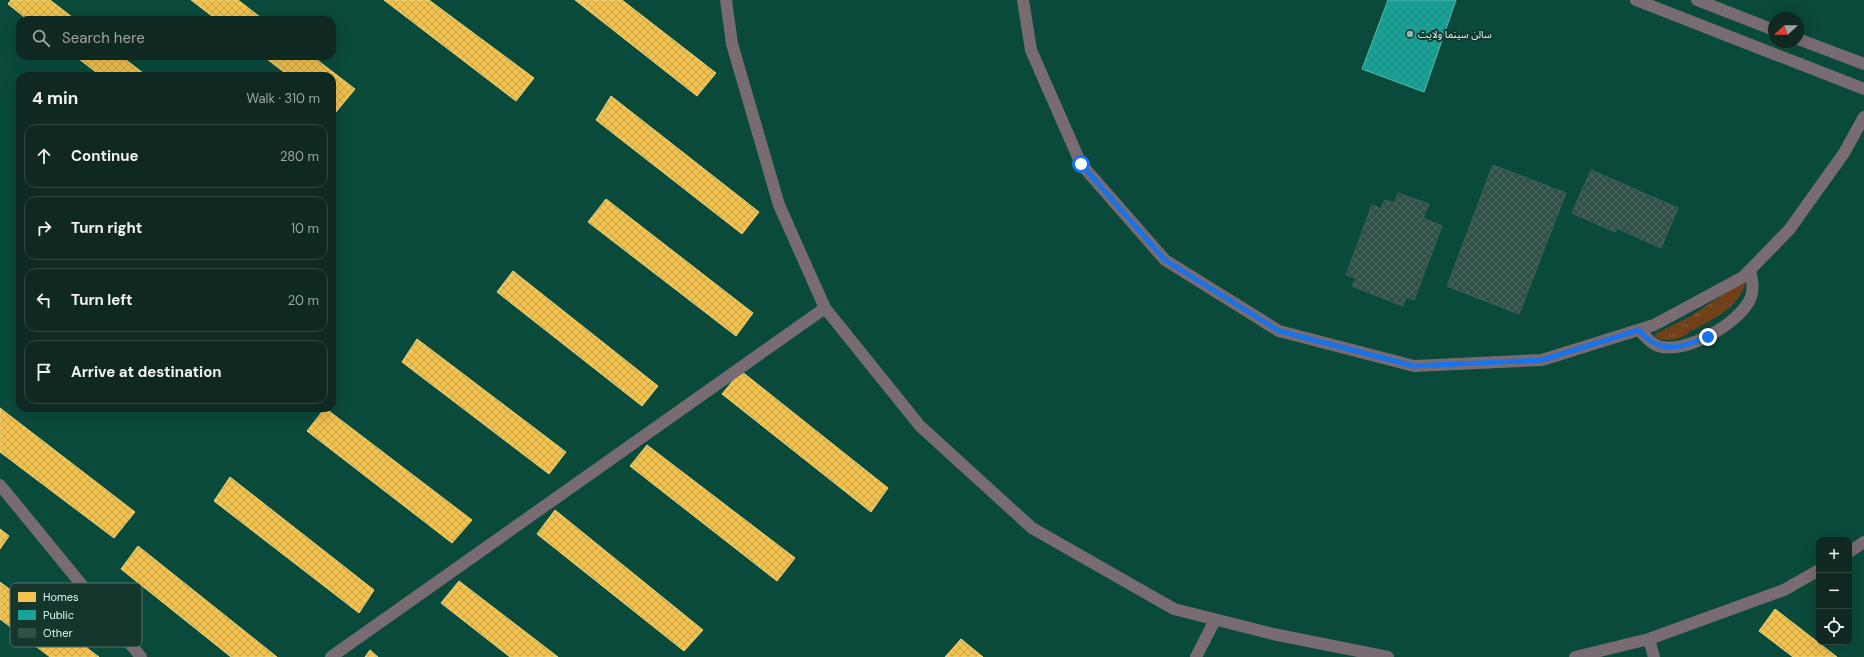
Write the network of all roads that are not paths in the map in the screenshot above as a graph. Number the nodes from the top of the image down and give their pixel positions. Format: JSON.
{"nodes":[{"id":1,"x":726,"y":0,"type":"edge"},
{"id":2,"x":1023,"y":0,"type":"edge"},
{"id":3,"x":1636,"y":0,"type":"edge"},
{"id":4,"x":1697,"y":0,"type":"edge"},
{"id":5,"x":1768,"y":28,"type":"edge"},
{"id":6,"x":1804,"y":41,"type":"edge"},
{"id":7,"x":1864,"y":64,"type":"edge"},
{"id":8,"x":1864,"y":90,"type":"edge"},
{"id":9,"x":1864,"y":117,"type":"edge"},
{"id":10,"x":1750,"y":270,"type":"junction"},
{"id":11,"x":825,"y":308,"type":"junction"},
{"id":12,"x":1639,"y":330,"type":"junction"},
{"id":13,"x":0,"y":485,"type":"edge"},
{"id":14,"x":1864,"y":542,"type":"edge"},
{"id":15,"x":1852,"y":550,"type":"edge"},
{"id":16,"x":1816,"y":572,"type":"edge"},
{"id":17,"x":80,"y":583,"type":"edge"},
{"id":18,"x":1215,"y":620,"type":"junction"},
{"id":19,"x":1649,"y":639,"type":"junction"},
{"id":20,"x":133,"y":647,"type":"edge"},
{"id":21,"x":141,"y":657,"type":"edge"},
{"id":22,"x":331,"y":657,"type":"edge"},
{"id":23,"x":1196,"y":657,"type":"edge"},
{"id":24,"x":1388,"y":657,"type":"edge"},
{"id":25,"x":1575,"y":657,"type":"edge"},
{"id":26,"x":1654,"y":657,"type":"edge"}],
"edges":[{"from":1,"to":11,"type":"street"},
{"from":2,"to":12,"type":"street"},
{"from":3,"to":8,"type":"street"},
{"from":4,"to":5,"type":"street"},
{"from":6,"to":7,"type":"street"},
{"from":9,"to":10,"type":"street"},
{"from":10,"to":12,"type":"street"},
{"from":10,"to":12,"type":"street"},
{"from":11,"to":18,"type":"street"},
{"from":11,"to":22,"type":"street"},
{"from":13,"to":17,"type":"street"},
{"from":14,"to":15,"type":"street"},
{"from":16,"to":19,"type":"street"},
{"from":18,"to":23,"type":"street"},
{"from":18,"to":24,"type":"street"},
{"from":19,"to":25,"type":"street"},
{"from":19,"to":26,"type":"street"},
{"from":20,"to":21,"type":"street"}]}
